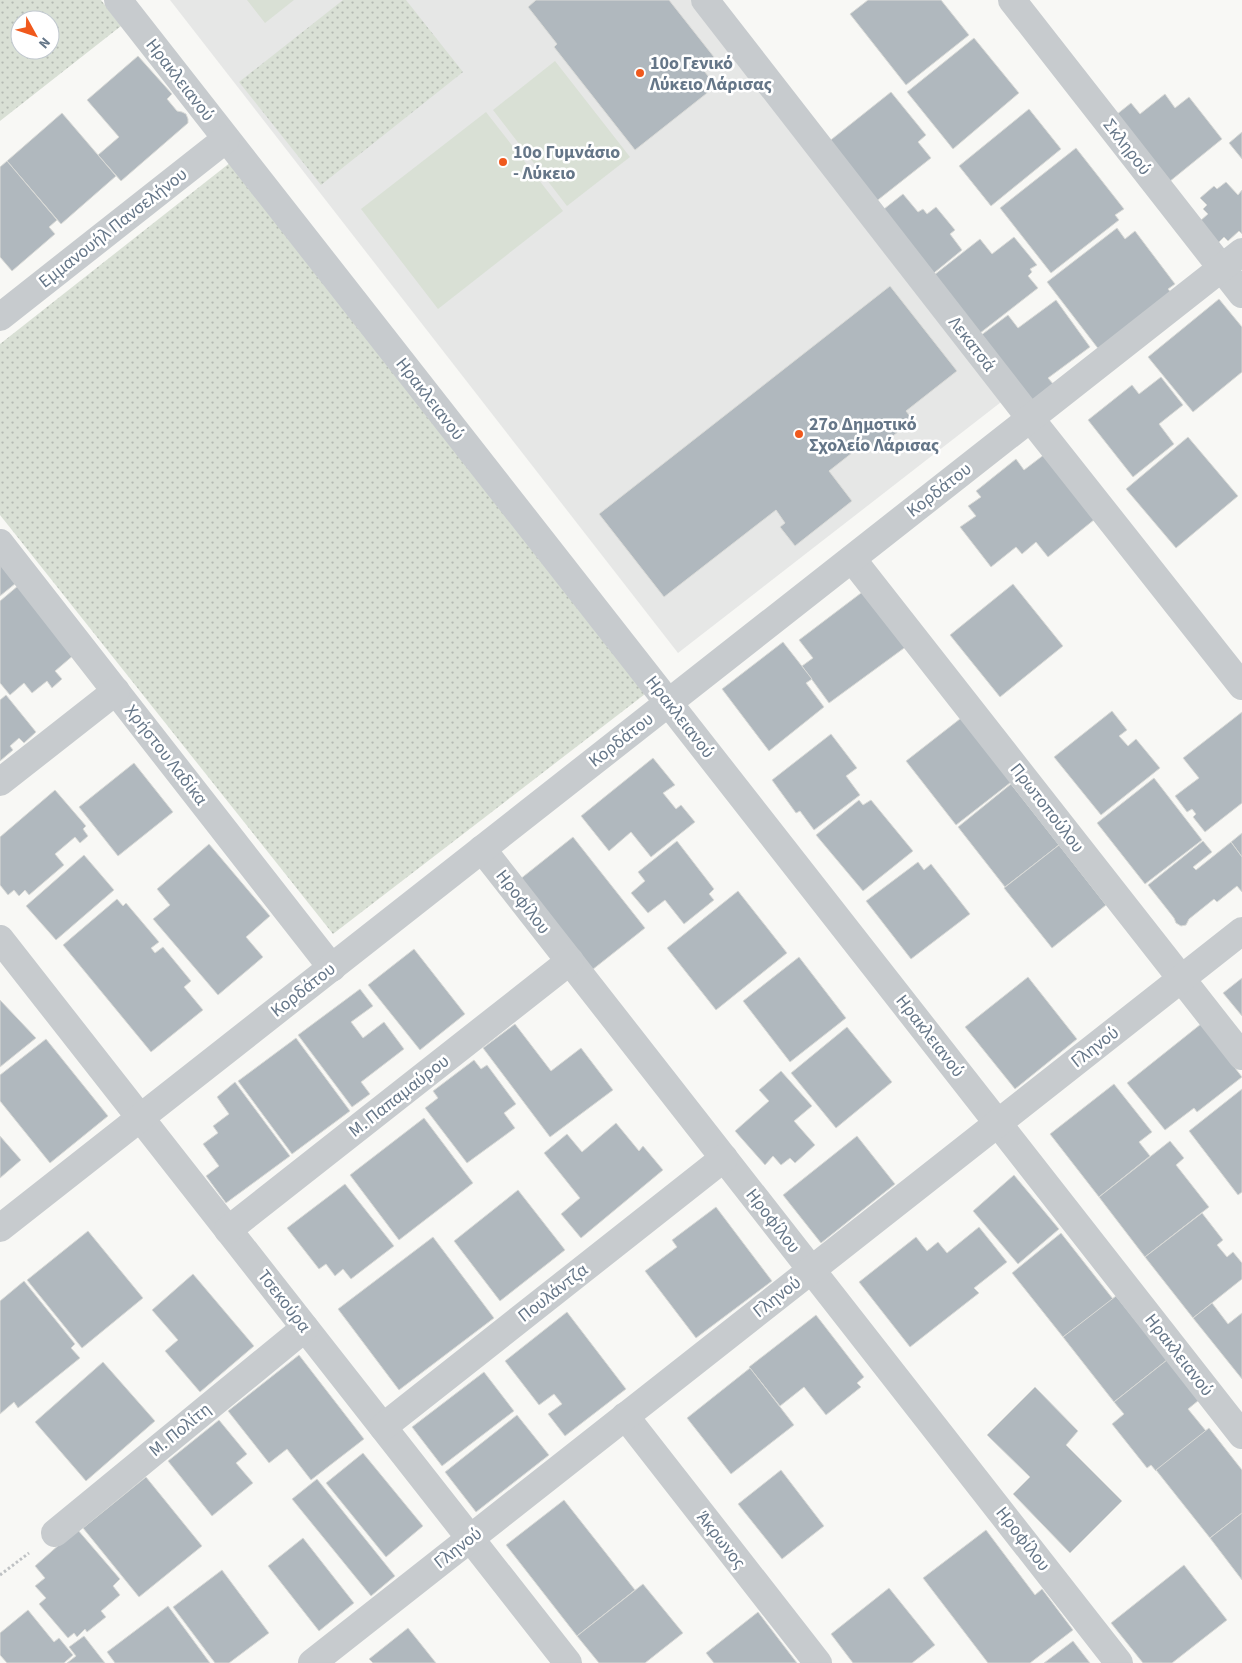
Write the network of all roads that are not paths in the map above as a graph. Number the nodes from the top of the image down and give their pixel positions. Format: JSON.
{"nodes":[{"id":1,"x":118,"y":0,"type":"edge"},
{"id":2,"x":706,"y":0,"type":"edge"},
{"id":3,"x":1012,"y":0,"type":"edge"},
{"id":4,"x":226,"y":138,"type":"junction"},
{"id":5,"x":1232,"y":260,"type":"edge"},
{"id":6,"x":1242,"y":294,"type":"edge"},
{"id":7,"x":0,"y":316,"type":"edge"},
{"id":8,"x":1030,"y":418,"type":"junction"},
{"id":9,"x":0,"y":543,"type":"edge"},
{"id":10,"x":852,"y":559,"type":"junction"},
{"id":11,"x":1242,"y":686,"type":"edge"},
{"id":12,"x":116,"y":692,"type":"junction"},
{"id":13,"x":668,"y":703,"type":"junction"},
{"id":14,"x":0,"y":782,"type":"edge"},
{"id":15,"x":482,"y":849,"type":"junction"},
{"id":16,"x":1242,"y":932,"type":"edge"},
{"id":17,"x":0,"y":939,"type":"edge"},
{"id":18,"x":570,"y":961,"type":"junction"},
{"id":19,"x":332,"y":968,"type":"junction"},
{"id":20,"x":27,"y":973,"type":"junction"},
{"id":21,"x":0,"y":975,"type":"edge"},
{"id":22,"x":1181,"y":979,"type":"junction"},
{"id":23,"x":1242,"y":1056,"type":"edge"},
{"id":24,"x":140,"y":1118,"type":"junction"},
{"id":25,"x":998,"y":1124,"type":"junction"},
{"id":26,"x":724,"y":1158,"type":"junction"},
{"id":27,"x":0,"y":1228,"type":"edge"},
{"id":28,"x":228,"y":1230,"type":"junction"},
{"id":29,"x":812,"y":1270,"type":"junction"},
{"id":30,"x":305,"y":1328,"type":"junction"},
{"id":31,"x":625,"y":1416,"type":"junction"},
{"id":32,"x":383,"y":1427,"type":"junction"},
{"id":33,"x":1242,"y":1435,"type":"edge"},
{"id":34,"x":55,"y":1533,"type":"dead end"},
{"id":35,"x":470,"y":1538,"type":"junction"},
{"id":36,"x":312,"y":1663,"type":"edge"},
{"id":37,"x":568,"y":1663,"type":"edge"},
{"id":38,"x":818,"y":1663,"type":"edge"},
{"id":39,"x":1120,"y":1663,"type":"edge"}],
"edges":[{"from":1,"to":4,"type":"street","name":"Ηρακλειανού"},
{"from":2,"to":8,"type":"street","name":"Λεκατσά"},
{"from":3,"to":5,"type":"street","name":"Σκληρού"},
{"from":4,"to":7,"type":"street","name":"Εμμανουήλ Πανσελήνου"},
{"from":4,"to":13,"type":"street","name":"Ηρακλειανού"},
{"from":5,"to":6,"type":"street","name":"Σκληρού"},
{"from":5,"to":8,"type":"street","name":"Κορδάτου"},
{"from":8,"to":10,"type":"street","name":"Κορδάτου"},
{"from":8,"to":11,"type":"street","name":"Λεκατσά"},
{"from":9,"to":12,"type":"street","name":"Χρήστου Λαδίκα"},
{"from":10,"to":13,"type":"street","name":"Κορδάτου"},
{"from":10,"to":22,"type":"street","name":"Πρωτοπούλου"},
{"from":12,"to":14,"type":"street"},
{"from":12,"to":19,"type":"street","name":"Χρήστου Λαδίκα"},
{"from":13,"to":15,"type":"street","name":"Κορδάτου"},
{"from":13,"to":25,"type":"street","name":"Ηρακλειανού"},
{"from":15,"to":18,"type":"street","name":"Ηροφίλου"},
{"from":15,"to":19,"type":"street","name":"Κορδάτου"},
{"from":16,"to":22,"type":"street","name":"Γληνού"},
{"from":17,"to":20,"type":"street","name":"Τσεκούρα"},
{"from":18,"to":26,"type":"street","name":"Ηροφίλου"},
{"from":18,"to":28,"type":"street","name":"Μ. Παπαμαύρου"},
{"from":19,"to":24,"type":"street","name":"Κορδάτου"},
{"from":20,"to":21,"type":"street"},
{"from":20,"to":24,"type":"street","name":"Τσεκούρα"},
{"from":22,"to":23,"type":"street","name":"Πρωτοπούλου"},
{"from":22,"to":25,"type":"street","name":"Γληνού"},
{"from":24,"to":27,"type":"street","name":"Κορδάτου"},
{"from":24,"to":28,"type":"street","name":"Τσεκούρα"},
{"from":25,"to":29,"type":"street","name":"Γληνού"},
{"from":25,"to":33,"type":"street","name":"Ηρακλειανού"},
{"from":26,"to":29,"type":"street","name":"Ηροφίλου"},
{"from":26,"to":32,"type":"street","name":"Πουλάντζα"},
{"from":28,"to":30,"type":"street","name":"Τσεκούρα"},
{"from":29,"to":31,"type":"street","name":"Γληνού"},
{"from":29,"to":39,"type":"street","name":"Ηροφίλου"},
{"from":30,"to":32,"type":"street","name":"Τσεκούρα"},
{"from":30,"to":34,"type":"street","name":"Μ. Πολίτη"},
{"from":31,"to":35,"type":"street","name":"Γληνού"},
{"from":31,"to":38,"type":"street","name":"Άκρωνος"},
{"from":32,"to":35,"type":"street","name":"Τσεκούρα"},
{"from":35,"to":36,"type":"street","name":"Γληνού"},
{"from":35,"to":37,"type":"street","name":"Τσεκούρα"}]}
